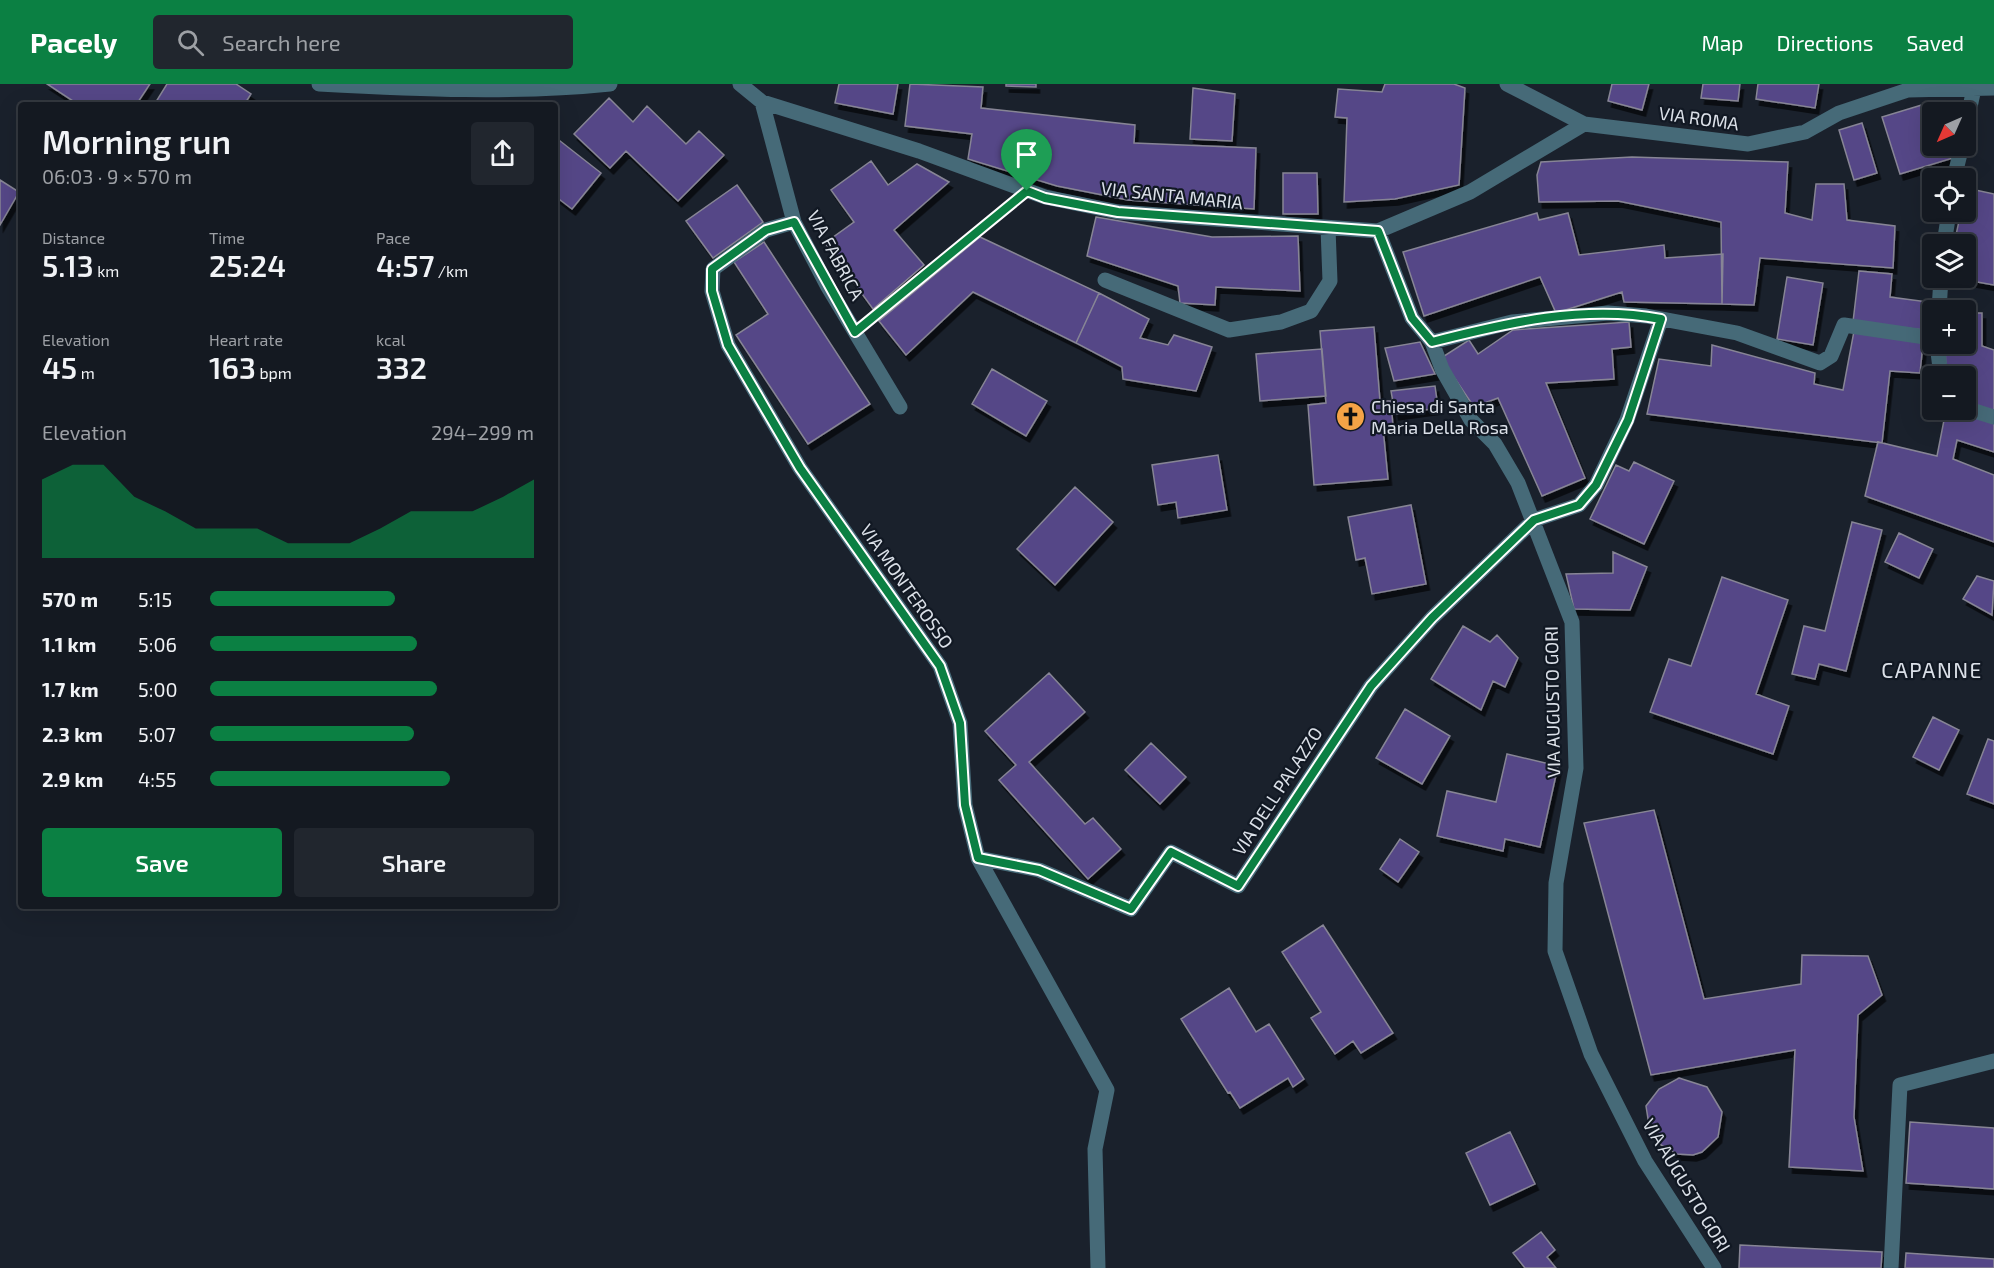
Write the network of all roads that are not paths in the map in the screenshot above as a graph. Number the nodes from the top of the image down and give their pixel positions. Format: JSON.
{"nodes":[{"id":1,"x":319,"y":84,"type":"edge"},
{"id":2,"x":610,"y":84,"type":"edge"},
{"id":3,"x":740,"y":84,"type":"edge"},
{"id":4,"x":1507,"y":84,"type":"edge"},
{"id":5,"x":1974,"y":86,"type":"edge"},
{"id":6,"x":1994,"y":88,"type":"edge"},
{"id":7,"x":762,"y":102,"type":"junction"},
{"id":8,"x":1971,"y":102,"type":"edge"},
{"id":9,"x":1584,"y":124,"type":"junction"},
{"id":10,"x":794,"y":222,"type":"junction"},
{"id":11,"x":1328,"y":228,"type":"junction"},
{"id":12,"x":1378,"y":231,"type":"junction"},
{"id":13,"x":1105,"y":280,"type":"dead end"},
{"id":14,"x":1661,"y":319,"type":"junction"},
{"id":15,"x":1922,"y":337,"type":"edge"},
{"id":16,"x":1432,"y":342,"type":"junction"},
{"id":17,"x":900,"y":407,"type":"dead end"},
{"id":18,"x":1976,"y":411,"type":"edge"},
{"id":19,"x":1994,"y":417,"type":"edge"},
{"id":20,"x":1534,"y":520,"type":"junction"},
{"id":21,"x":978,"y":858,"type":"junction"},
{"id":22,"x":1994,"y":1061,"type":"edge"},
{"id":23,"x":1098,"y":1268,"type":"edge"},
{"id":24,"x":1714,"y":1268,"type":"edge"},
{"id":25,"x":1891,"y":1268,"type":"edge"}],
"edges":[{"from":1,"to":2,"type":"street"},
{"from":3,"to":7,"type":"street"},
{"from":4,"to":9,"type":"street","name":"VIA ROMA"},
{"from":5,"to":6,"type":"street","name":"VIA ROMA"},
{"from":5,"to":8,"type":"street"},
{"from":5,"to":9,"type":"street","name":"VIA ROMA"},
{"from":7,"to":10,"type":"street","name":"VIA FABRICA"},
{"from":7,"to":11,"type":"street","name":"VIA SANTA MARIA"},
{"from":9,"to":12,"type":"street"},
{"from":10,"to":17,"type":"street","name":"VIA FABRICA"},
{"from":10,"to":21,"type":"street","name":"VIA MONTEROSSO"},
{"from":11,"to":12,"type":"street","name":"VIA SANTA MARIA"},
{"from":11,"to":13,"type":"street"},
{"from":12,"to":16,"type":"street","name":"VIA AUGUSTO GORI"},
{"from":14,"to":15,"type":"street"},
{"from":14,"to":16,"type":"street"},
{"from":14,"to":20,"type":"street"},
{"from":16,"to":20,"type":"street","name":"VIA AUGUSTO GORI"},
{"from":18,"to":19,"type":"street"},
{"from":20,"to":21,"type":"street","name":"VIA DELL PALAZZO"},
{"from":20,"to":24,"type":"street","name":"VIA AUGUSTO GORI"},
{"from":21,"to":23,"type":"street","name":"VIA MONTEROSSO"},
{"from":22,"to":25,"type":"street"}]}
